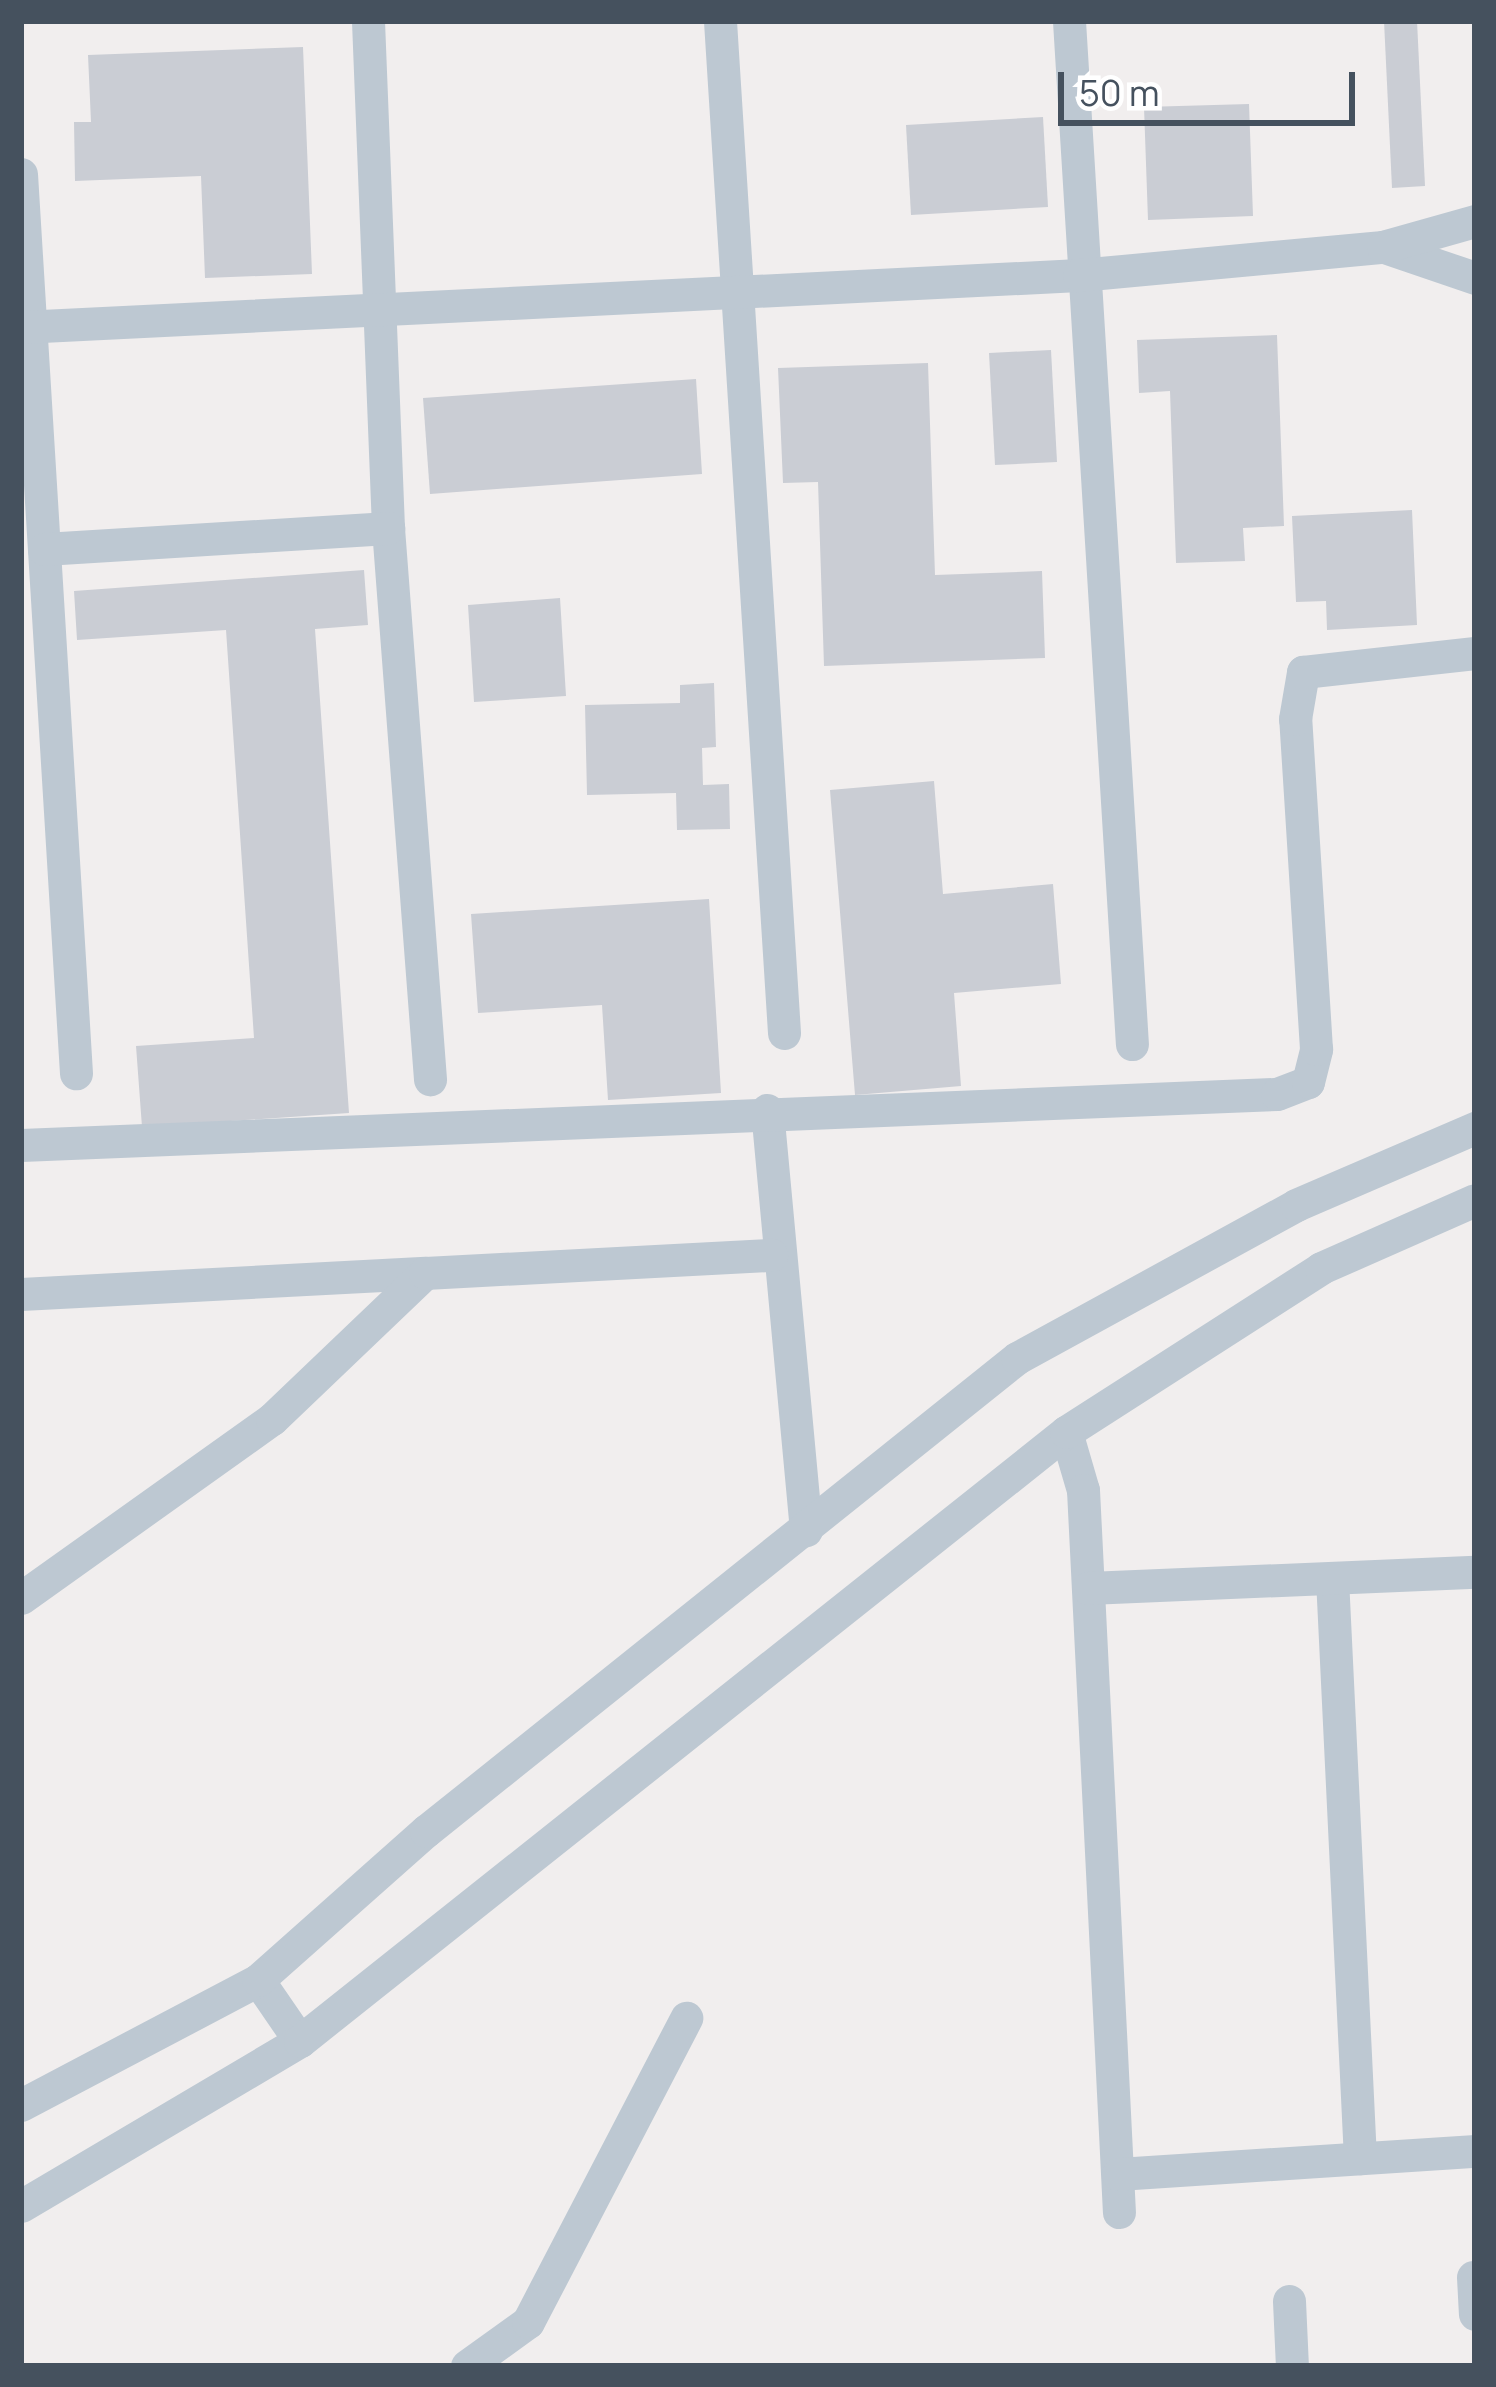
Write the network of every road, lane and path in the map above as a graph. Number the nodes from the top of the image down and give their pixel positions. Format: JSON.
{"nodes":[{"id":1,"x":368,"y":21,"type":"edge"},
{"id":2,"x":720,"y":21,"type":"edge"},
{"id":3,"x":1069,"y":21,"type":"edge"},
{"id":4,"x":21,"y":174,"type":"edge"},
{"id":5,"x":1475,"y":221,"type":"edge"},
{"id":6,"x":1383,"y":247,"type":"junction"},
{"id":7,"x":1079,"y":275,"type":"junction"},
{"id":8,"x":1475,"y":278,"type":"edge"},
{"id":9,"x":734,"y":291,"type":"junction"},
{"id":10,"x":384,"y":310,"type":"junction"},
{"id":11,"x":24,"y":327,"type":"edge"},
{"id":12,"x":388,"y":528,"type":"junction"},
{"id":13,"x":44,"y":549,"type":"junction"},
{"id":14,"x":1475,"y":653,"type":"edge"},
{"id":15,"x":784,"y":1033,"type":"dead end"},
{"id":16,"x":1132,"y":1043,"type":"dead end"},
{"id":17,"x":76,"y":1072,"type":"dead end"},
{"id":18,"x":430,"y":1079,"type":"dead end"},
{"id":19,"x":767,"y":1110,"type":"junction"},
{"id":20,"x":1475,"y":1127,"type":"edge"},
{"id":21,"x":21,"y":1145,"type":"edge"},
{"id":22,"x":1475,"y":1200,"type":"edge"},
{"id":23,"x":772,"y":1255,"type":"junction"},
{"id":24,"x":425,"y":1273,"type":"junction"},
{"id":25,"x":21,"y":1294,"type":"edge"},
{"id":26,"x":1066,"y":1432,"type":"junction"},
{"id":27,"x":806,"y":1530,"type":"junction"},
{"id":28,"x":1475,"y":1572,"type":"edge"},
{"id":29,"x":1332,"y":1578,"type":"junction"},
{"id":30,"x":1088,"y":1588,"type":"junction"},
{"id":31,"x":21,"y":1598,"type":"edge"},
{"id":32,"x":258,"y":1980,"type":"junction"},
{"id":33,"x":686,"y":2018,"type":"dead end"},
{"id":34,"x":300,"y":2041,"type":"junction"},
{"id":35,"x":21,"y":2105,"type":"edge"},
{"id":36,"x":1475,"y":2150,"type":"edge"},
{"id":37,"x":1360,"y":2158,"type":"junction"},
{"id":38,"x":1118,"y":2174,"type":"junction"},
{"id":39,"x":21,"y":2206,"type":"edge"},
{"id":40,"x":1119,"y":2212,"type":"dead end"},
{"id":41,"x":1473,"y":2277,"type":"edge"},
{"id":42,"x":1289,"y":2301,"type":"dead end"},
{"id":43,"x":1475,"y":2314,"type":"edge"},
{"id":44,"x":528,"y":2322,"type":"junction"},
{"id":45,"x":467,"y":2366,"type":"edge"},
{"id":46,"x":506,"y":2366,"type":"edge"},
{"id":47,"x":1292,"y":2366,"type":"edge"}],
"edges":[{"from":1,"to":10,"type":"street"},
{"from":2,"to":9,"type":"street"},
{"from":3,"to":7,"type":"street"},
{"from":4,"to":11,"type":"street"},
{"from":5,"to":6,"type":"street"},
{"from":6,"to":7,"type":"street"},
{"from":6,"to":8,"type":"street"},
{"from":7,"to":9,"type":"street"},
{"from":7,"to":16,"type":"street"},
{"from":9,"to":10,"type":"street"},
{"from":9,"to":15,"type":"street"},
{"from":10,"to":11,"type":"street"},
{"from":10,"to":12,"type":"street"},
{"from":11,"to":13,"type":"street"},
{"from":12,"to":13,"type":"street"},
{"from":12,"to":18,"type":"street"},
{"from":13,"to":17,"type":"street"},
{"from":14,"to":19,"type":"street"},
{"from":19,"to":21,"type":"street"},
{"from":19,"to":23,"type":"street"},
{"from":20,"to":27,"type":"street"},
{"from":22,"to":26,"type":"street"},
{"from":23,"to":24,"type":"street"},
{"from":23,"to":27,"type":"street"},
{"from":24,"to":25,"type":"street"},
{"from":24,"to":31,"type":"street"},
{"from":26,"to":30,"type":"street"},
{"from":26,"to":34,"type":"street"},
{"from":27,"to":32,"type":"street"},
{"from":28,"to":29,"type":"street"},
{"from":29,"to":30,"type":"street"},
{"from":29,"to":37,"type":"street"},
{"from":30,"to":38,"type":"street"},
{"from":32,"to":34,"type":"street"},
{"from":32,"to":35,"type":"street"},
{"from":33,"to":44,"type":"street"},
{"from":34,"to":39,"type":"street"},
{"from":36,"to":37,"type":"street"},
{"from":37,"to":38,"type":"street"},
{"from":38,"to":40,"type":"street"},
{"from":41,"to":43,"type":"street"},
{"from":42,"to":47,"type":"street"},
{"from":44,"to":45,"type":"street"},
{"from":44,"to":46,"type":"street"}]}
